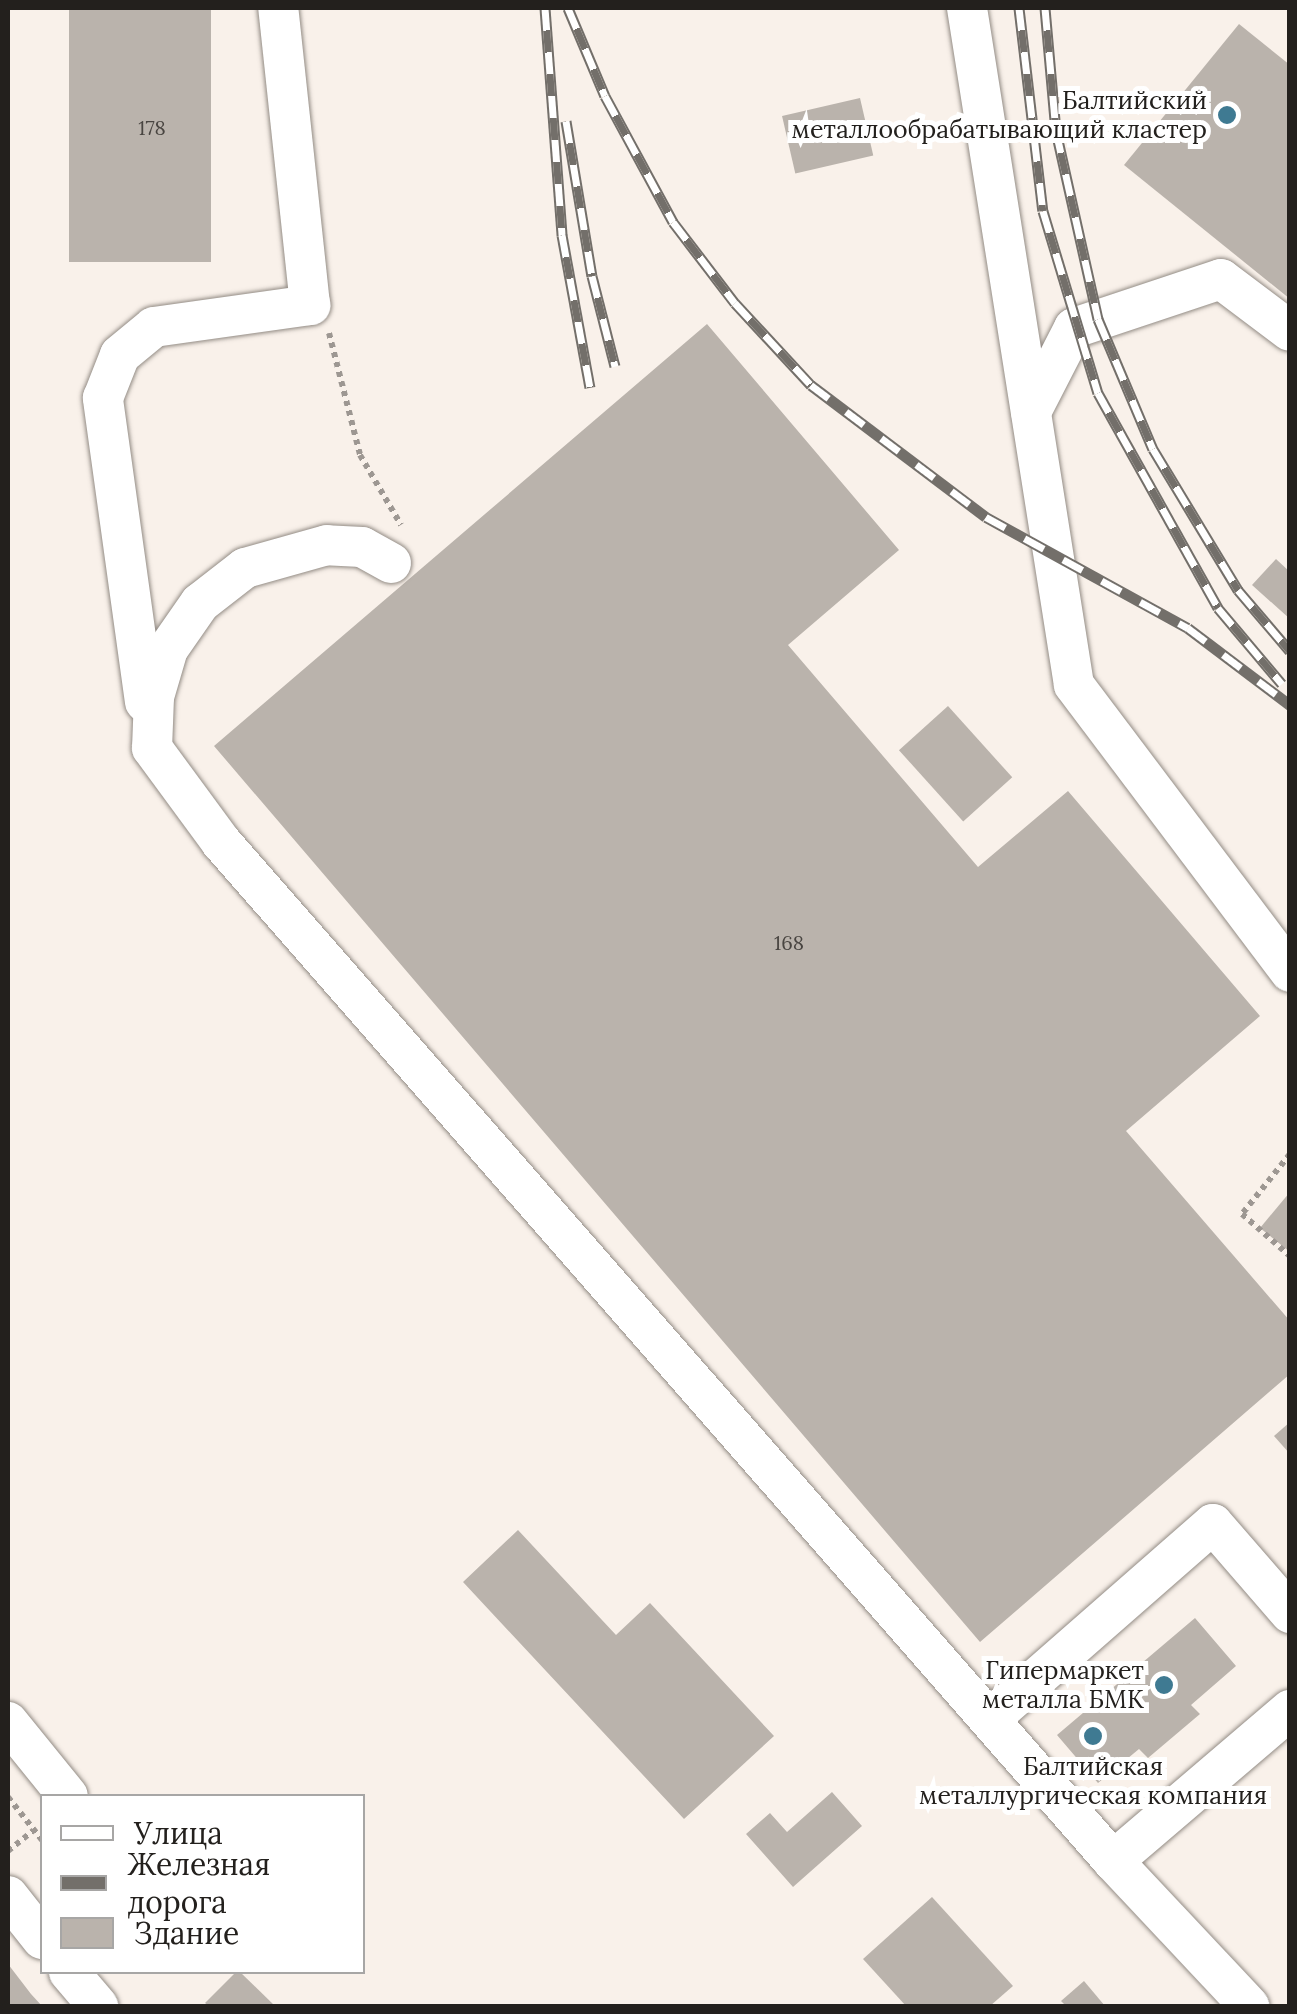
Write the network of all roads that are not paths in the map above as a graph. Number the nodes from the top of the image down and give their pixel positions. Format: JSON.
{"nodes":[{"id":1,"x":278,"y":8,"type":"edge"},
{"id":2,"x":967,"y":8,"type":"edge"},
{"id":3,"x":1290,"y":331,"type":"edge"},
{"id":4,"x":1031,"y":412,"type":"junction"},
{"id":5,"x":398,"y":546,"type":"road end"},
{"id":6,"x":152,"y":748,"type":"junction"},
{"id":7,"x":1290,"y":972,"type":"edge"},
{"id":8,"x":1290,"y":1613,"type":"edge"},
{"id":9,"x":1290,"y":1710,"type":"edge"},
{"id":10,"x":990,"y":1719,"type":"junction"},
{"id":11,"x":8,"y":1722,"type":"edge"},
{"id":12,"x":66,"y":1794,"type":"edge"},
{"id":13,"x":1113,"y":1861,"type":"junction"},
{"id":14,"x":8,"y":1896,"type":"edge"},
{"id":15,"x":40,"y":1936,"type":"edge"},
{"id":16,"x":1249,"y":2006,"type":"edge"}],
"edges":[{"from":1,"to":6,"type":"lane"},
{"from":2,"to":4,"type":"lane"},
{"from":3,"to":4,"type":"lane"},
{"from":4,"to":7,"type":"lane"},
{"from":5,"to":6,"type":"lane"},
{"from":6,"to":10,"type":"lane"},
{"from":8,"to":10,"type":"lane"},
{"from":9,"to":13,"type":"lane"},
{"from":10,"to":13,"type":"lane"},
{"from":11,"to":12,"type":"lane"},
{"from":13,"to":16,"type":"lane"},
{"from":14,"to":15,"type":"lane"}]}
